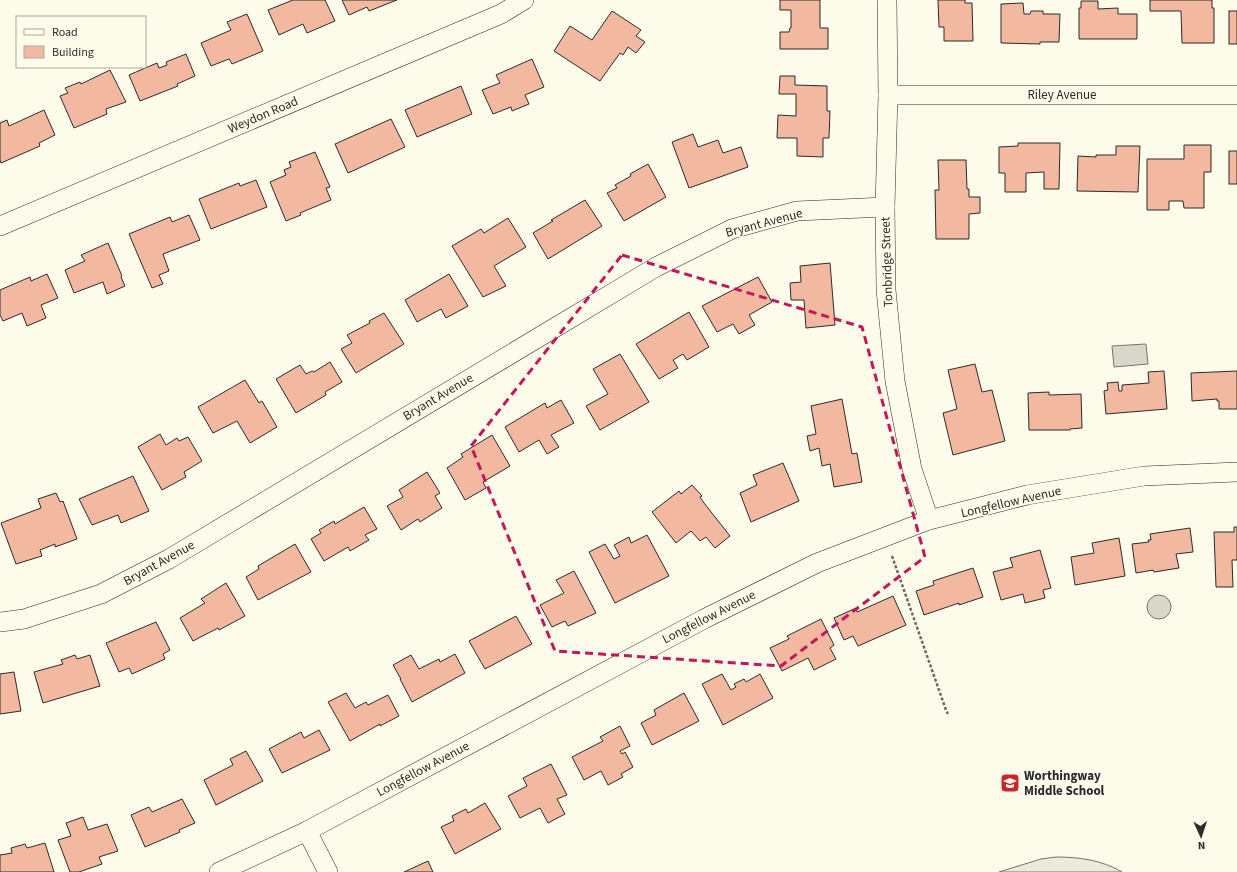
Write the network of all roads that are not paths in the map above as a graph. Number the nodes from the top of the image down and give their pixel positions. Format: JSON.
{"nodes":[{"id":1,"x":524,"y":0,"type":"edge"},
{"id":2,"x":887,"y":0,"type":"edge"},
{"id":3,"x":888,"y":95,"type":"junction"},
{"id":4,"x":1237,"y":95,"type":"edge"},
{"id":5,"x":885,"y":207,"type":"junction"},
{"id":6,"x":0,"y":226,"type":"edge"},
{"id":7,"x":1237,"y":472,"type":"edge"},
{"id":8,"x":929,"y":520,"type":"junction"},
{"id":9,"x":0,"y":622,"type":"edge"},
{"id":10,"x":306,"y":831,"type":"junction"},
{"id":11,"x":219,"y":872,"type":"edge"},
{"id":12,"x":328,"y":872,"type":"edge"}],
"edges":[{"from":1,"to":6,"type":"street","name":"Weydon Road"},
{"from":2,"to":3,"type":"street","name":"Tonbridge Street"},
{"from":3,"to":4,"type":"street","name":"Riley Avenue"},
{"from":3,"to":5,"type":"street","name":"Tonbridge Street"},
{"from":5,"to":8,"type":"street","name":"Tonbridge Street"},
{"from":5,"to":9,"type":"street","name":"Bryant Avenue"},
{"from":7,"to":8,"type":"street","name":"Longfellow Avenue"},
{"from":8,"to":10,"type":"street","name":"Longfellow Avenue"},
{"from":10,"to":11,"type":"street","name":"Longfellow Avenue"},
{"from":10,"to":12,"type":"street"}]}
